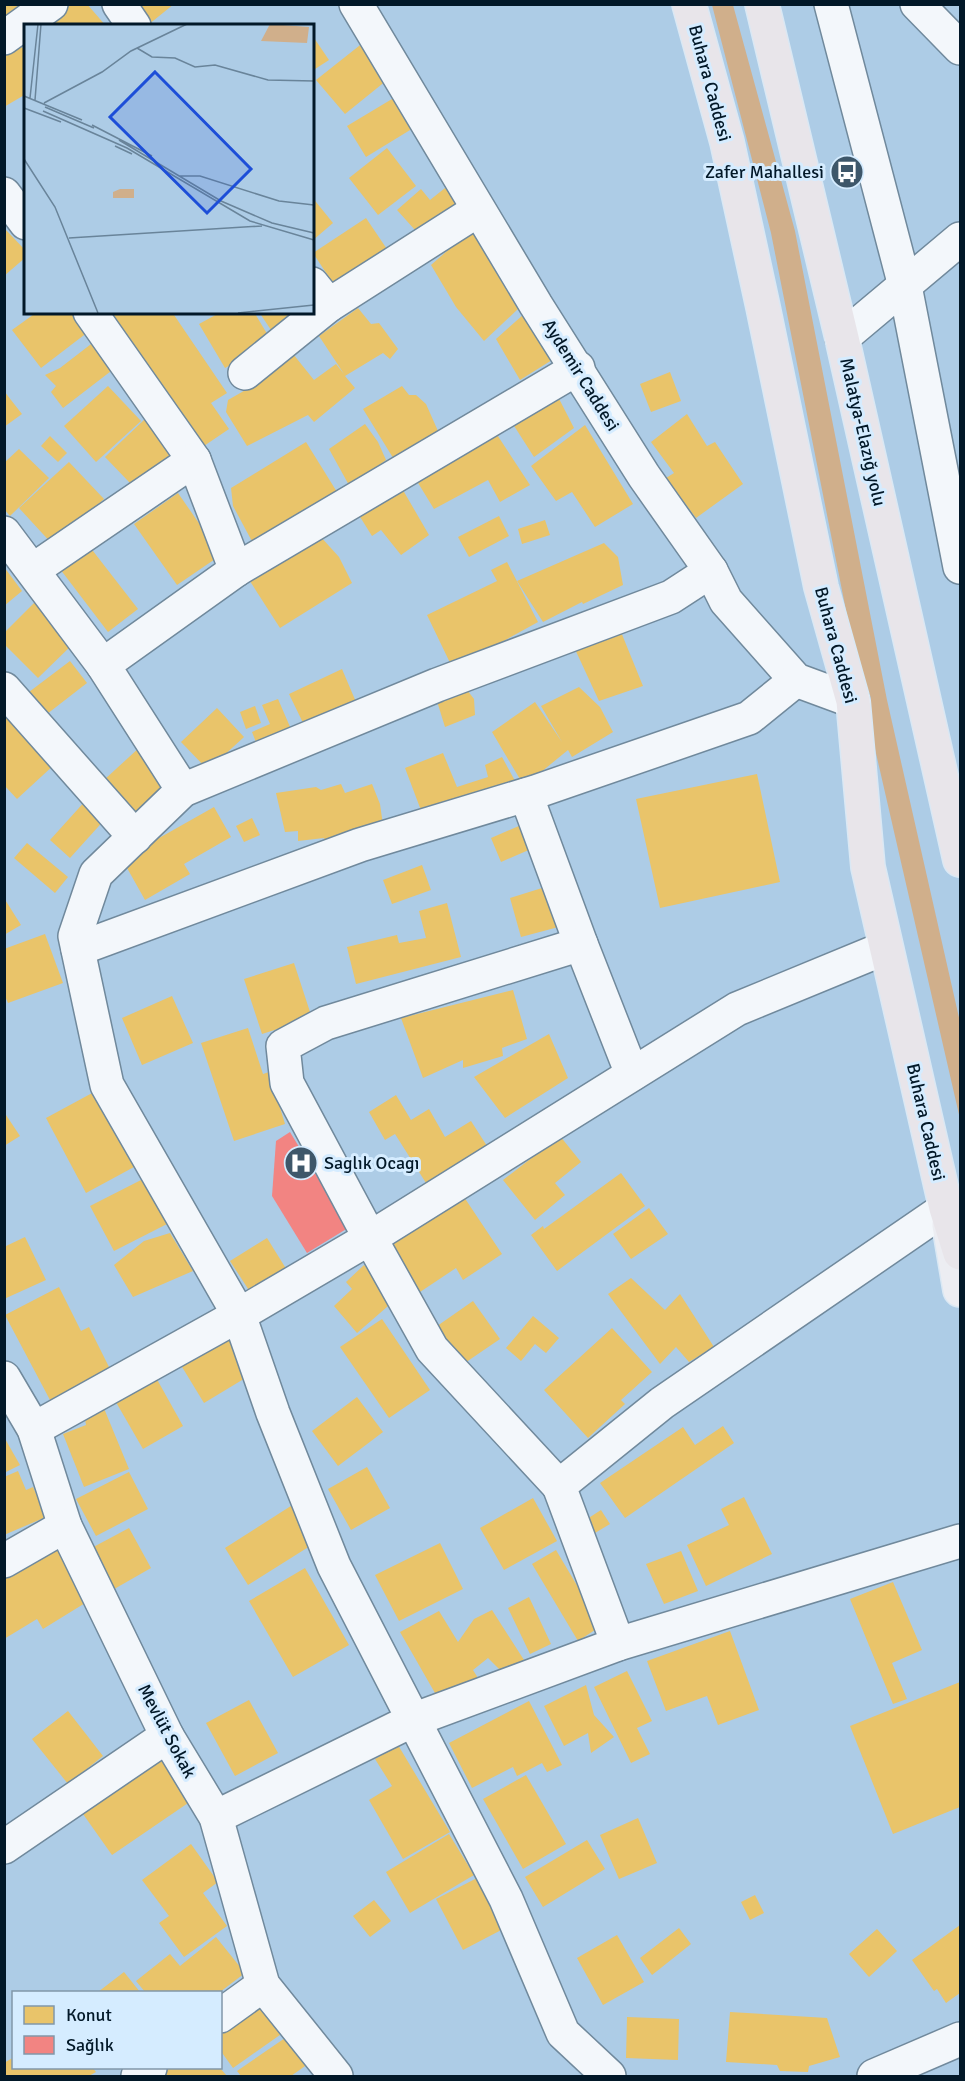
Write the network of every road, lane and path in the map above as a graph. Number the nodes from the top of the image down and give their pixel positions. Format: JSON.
{"nodes":[{"id":1,"x":51,"y":4,"type":"edge"},
{"id":2,"x":119,"y":4,"type":"edge"},
{"id":3,"x":356,"y":4,"type":"edge"},
{"id":4,"x":689,"y":4,"type":"edge"},
{"id":5,"x":762,"y":4,"type":"edge"},
{"id":6,"x":831,"y":4,"type":"edge"},
{"id":7,"x":917,"y":4,"type":"edge"},
{"id":8,"x":133,"y":24,"type":"edge"},
{"id":9,"x":4,"y":38,"type":"edge"},
{"id":10,"x":960,"y":48,"type":"edge"},
{"id":11,"x":4,"y":194,"type":"edge"},
{"id":12,"x":478,"y":210,"type":"junction"},
{"id":13,"x":24,"y":220,"type":"edge"},
{"id":14,"x":960,"y":239,"type":"edge"},
{"id":15,"x":905,"y":286,"type":"junction"},
{"id":16,"x":320,"y":294,"type":"edge"},
{"id":17,"x":91,"y":314,"type":"edge"},
{"id":18,"x":301,"y":314,"type":"edge"},
{"id":19,"x":842,"y":338,"type":"junction"},
{"id":20,"x":578,"y":368,"type":"junction"},
{"id":21,"x":245,"y":373,"type":"dead end"},
{"id":22,"x":194,"y":460,"type":"junction"},
{"id":23,"x":4,"y":533,"type":"edge"},
{"id":24,"x":960,"y":567,"type":"edge"},
{"id":25,"x":33,"y":570,"type":"junction"},
{"id":26,"x":236,"y":570,"type":"junction"},
{"id":27,"x":711,"y":571,"type":"junction"},
{"id":28,"x":103,"y":665,"type":"junction"},
{"id":29,"x":796,"y":680,"type":"junction"},
{"id":30,"x":4,"y":689,"type":"edge"},
{"id":31,"x":853,"y":701,"type":"junction"},
{"id":32,"x":183,"y":790,"type":"junction"},
{"id":33,"x":526,"y":795,"type":"junction"},
{"id":34,"x":135,"y":837,"type":"junction"},
{"id":35,"x":960,"y":860,"type":"edge"},
{"id":36,"x":581,"y":944,"type":"junction"},
{"id":37,"x":885,"y":948,"type":"junction"},
{"id":38,"x":78,"y":950,"type":"junction"},
{"id":39,"x":632,"y":1074,"type":"junction"},
{"id":40,"x":946,"y":1208,"type":"junction"},
{"id":41,"x":369,"y":1238,"type":"junction"},
{"id":42,"x":960,"y":1253,"type":"edge"},
{"id":43,"x":960,"y":1290,"type":"edge"},
{"id":44,"x":239,"y":1315,"type":"junction"},
{"id":45,"x":4,"y":1378,"type":"edge"},
{"id":46,"x":34,"y":1429,"type":"junction"},
{"id":47,"x":559,"y":1486,"type":"junction"},
{"id":48,"x":65,"y":1526,"type":"junction"},
{"id":49,"x":960,"y":1541,"type":"edge"},
{"id":50,"x":4,"y":1561,"type":"edge"},
{"id":51,"x":618,"y":1644,"type":"junction"},
{"id":52,"x":413,"y":1720,"type":"junction"},
{"id":53,"x":167,"y":1736,"type":"junction"},
{"id":54,"x":216,"y":1817,"type":"junction"},
{"id":55,"x":4,"y":1847,"type":"edge"},
{"id":56,"x":263,"y":1985,"type":"junction"},
{"id":57,"x":222,"y":2015,"type":"edge"},
{"id":58,"x":960,"y":2039,"type":"edge"},
{"id":59,"x":336,"y":2076,"type":"edge"},
{"id":60,"x":609,"y":2076,"type":"edge"},
{"id":61,"x":874,"y":2076,"type":"edge"}],
"edges":[{"from":1,"to":9,"type":"street"},
{"from":2,"to":8,"type":"street"},
{"from":3,"to":12,"type":"street","name":"Aydemir Caddesi"},
{"from":4,"to":31,"type":"highway","name":"Buhara Caddesi"},
{"from":5,"to":19,"type":"highway","name":"Malatya-Elazığ yolu"},
{"from":6,"to":15,"type":"street"},
{"from":7,"to":10,"type":"street"},
{"from":11,"to":13,"type":"street"},
{"from":12,"to":16,"type":"street"},
{"from":12,"to":20,"type":"street","name":"Aydemir Caddesi"},
{"from":14,"to":15,"type":"street"},
{"from":15,"to":19,"type":"street"},
{"from":15,"to":24,"type":"street"},
{"from":17,"to":22,"type":"street"},
{"from":18,"to":21,"type":"street"},
{"from":19,"to":35,"type":"highway","name":"Malatya-Elazığ yolu"},
{"from":20,"to":26,"type":"street"},
{"from":20,"to":27,"type":"street","name":"Aydemir Caddesi"},
{"from":22,"to":25,"type":"street"},
{"from":22,"to":26,"type":"street"},
{"from":23,"to":25,"type":"street"},
{"from":25,"to":28,"type":"street"},
{"from":26,"to":28,"type":"street"},
{"from":27,"to":29,"type":"street","name":"Aydemir Caddesi"},
{"from":27,"to":32,"type":"street"},
{"from":28,"to":32,"type":"street"},
{"from":29,"to":31,"type":"street","name":"Aydemir Caddesi"},
{"from":29,"to":33,"type":"street"},
{"from":30,"to":34,"type":"street"},
{"from":31,"to":37,"type":"highway","name":"Buhara Caddesi"},
{"from":32,"to":34,"type":"street"},
{"from":33,"to":36,"type":"street"},
{"from":33,"to":38,"type":"street"},
{"from":34,"to":38,"type":"street"},
{"from":36,"to":39,"type":"street"},
{"from":36,"to":41,"type":"street"},
{"from":37,"to":39,"type":"street"},
{"from":37,"to":40,"type":"highway","name":"Buhara Caddesi"},
{"from":38,"to":44,"type":"street"},
{"from":39,"to":41,"type":"street"},
{"from":40,"to":42,"type":"highway"},
{"from":40,"to":43,"type":"main road","name":"Buhara Caddesi"},
{"from":40,"to":47,"type":"street"},
{"from":41,"to":44,"type":"street"},
{"from":41,"to":47,"type":"street"},
{"from":44,"to":46,"type":"street"},
{"from":44,"to":52,"type":"street"},
{"from":45,"to":46,"type":"street","name":"Mevlüt Sokak"},
{"from":46,"to":48,"type":"street","name":"Mevlüt Sokak"},
{"from":47,"to":51,"type":"street"},
{"from":48,"to":50,"type":"street"},
{"from":48,"to":53,"type":"street","name":"Mevlüt Sokak"},
{"from":49,"to":51,"type":"street"},
{"from":51,"to":52,"type":"street"},
{"from":52,"to":54,"type":"street"},
{"from":52,"to":60,"type":"street"},
{"from":53,"to":54,"type":"street","name":"Mevlüt Sokak"},
{"from":53,"to":55,"type":"street"},
{"from":54,"to":56,"type":"street","name":"Mevlüt Sokak"},
{"from":56,"to":57,"type":"street"},
{"from":56,"to":59,"type":"street","name":"Mevlüt Sokak"},
{"from":58,"to":61,"type":"street"}]}
